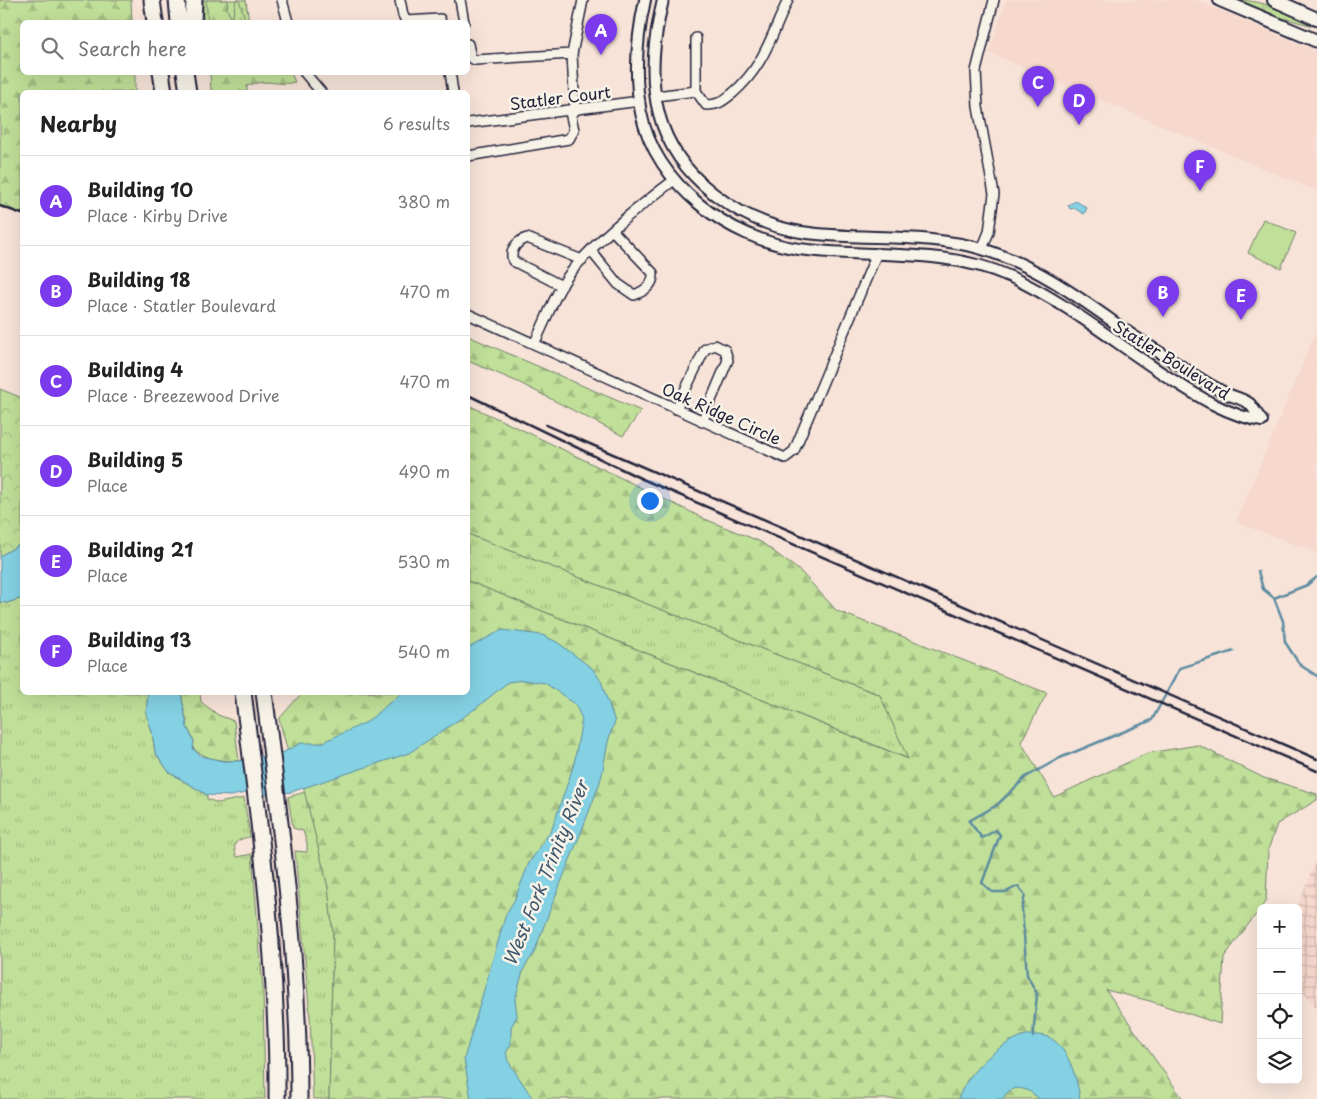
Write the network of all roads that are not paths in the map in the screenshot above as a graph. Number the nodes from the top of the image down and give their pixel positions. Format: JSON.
{"nodes":[{"id":1,"x":152,"y":0,"type":"edge"},
{"id":2,"x":177,"y":0,"type":"edge"},
{"id":3,"x":194,"y":0,"type":"edge"},
{"id":4,"x":282,"y":0,"type":"edge"},
{"id":5,"x":400,"y":0,"type":"edge"},
{"id":6,"x":460,"y":0,"type":"edge"},
{"id":7,"x":583,"y":0,"type":"edge"},
{"id":8,"x":646,"y":0,"type":"edge"},
{"id":9,"x":663,"y":0,"type":"edge"},
{"id":10,"x":788,"y":0,"type":"edge"},
{"id":11,"x":994,"y":0,"type":"edge"},
{"id":12,"x":1220,"y":0,"type":"edge"},
{"id":13,"x":1274,"y":0,"type":"edge"},
{"id":14,"x":1317,"y":19,"type":"edge"},
{"id":15,"x":155,"y":20,"type":"edge"},
{"id":16,"x":179,"y":20,"type":"edge"},
{"id":17,"x":193,"y":20,"type":"edge"},
{"id":18,"x":287,"y":20,"type":"edge"},
{"id":19,"x":406,"y":20,"type":"edge"},
{"id":20,"x":423,"y":20,"type":"edge"},
{"id":21,"x":440,"y":20,"type":"edge"},
{"id":22,"x":464,"y":20,"type":"edge"},
{"id":23,"x":696,"y":38,"type":"dead end"},
{"id":24,"x":1317,"y":41,"type":"edge"},
{"id":25,"x":470,"y":53,"type":"edge"},
{"id":26,"x":572,"y":54,"type":"junction"},
{"id":27,"x":162,"y":75,"type":"edge"},
{"id":28,"x":185,"y":75,"type":"edge"},
{"id":29,"x":195,"y":75,"type":"edge"},
{"id":30,"x":307,"y":75,"type":"edge"},
{"id":31,"x":450,"y":75,"type":"edge"},
{"id":32,"x":164,"y":90,"type":"edge"},
{"id":33,"x":188,"y":90,"type":"edge"},
{"id":34,"x":196,"y":90,"type":"edge"},
{"id":35,"x":319,"y":90,"type":"edge"},
{"id":36,"x":453,"y":90,"type":"edge"},
{"id":37,"x":696,"y":91,"type":"junction"},
{"id":38,"x":656,"y":96,"type":"junction"},
{"id":39,"x":640,"y":101,"type":"junction"},
{"id":40,"x":572,"y":112,"type":"junction"},
{"id":41,"x":470,"y":123,"type":"edge"},
{"id":42,"x":470,"y":156,"type":"edge"},
{"id":43,"x":674,"y":180,"type":"junction"},
{"id":44,"x":613,"y":231,"type":"junction"},
{"id":45,"x":801,"y":232,"type":"junction"},
{"id":46,"x":798,"y":249,"type":"junction"},
{"id":47,"x":982,"y":249,"type":"junction"},
{"id":48,"x":591,"y":251,"type":"junction"},
{"id":49,"x":877,"y":253,"type":"junction"},
{"id":50,"x":582,"y":260,"type":"junction"},
{"id":51,"x":977,"y":264,"type":"junction"},
{"id":52,"x":562,"y":286,"type":"junction"},
{"id":53,"x":1089,"y":304,"type":"junction"},
{"id":54,"x":470,"y":315,"type":"edge"},
{"id":55,"x":1081,"y":318,"type":"junction"},
{"id":56,"x":534,"y":344,"type":"junction"},
{"id":57,"x":676,"y":409,"type":"junction"},
{"id":58,"x":702,"y":422,"type":"junction"},
{"id":59,"x":243,"y":695,"type":"edge"},
{"id":60,"x":264,"y":695,"type":"edge"},
{"id":61,"x":278,"y":1099,"type":"edge"},
{"id":62,"x":299,"y":1099,"type":"edge"}],
"edges":[{"from":1,"to":15,"type":"highway"},
{"from":2,"to":16,"type":"highway"},
{"from":3,"to":17,"type":"highway"},
{"from":4,"to":18,"type":"street"},
{"from":5,"to":19,"type":"street"},
{"from":6,"to":22,"type":"street"},
{"from":7,"to":26,"type":"street"},
{"from":8,"to":39,"type":"street","name":"Statler Boulevard"},
{"from":9,"to":38,"type":"street","name":"Statler Boulevard"},
{"from":10,"to":37,"type":"street"},
{"from":11,"to":47,"type":"street"},
{"from":12,"to":24,"type":"main road"},
{"from":13,"to":14,"type":"main road"},
{"from":20,"to":21,"type":"street"},
{"from":23,"to":37,"type":"street"},
{"from":25,"to":26,"type":"street"},
{"from":26,"to":40,"type":"street"},
{"from":27,"to":32,"type":"highway"},
{"from":28,"to":33,"type":"highway"},
{"from":29,"to":34,"type":"highway"},
{"from":30,"to":35,"type":"street"},
{"from":31,"to":36,"type":"street"},
{"from":37,"to":38,"type":"street"},
{"from":38,"to":39,"type":"street","name":"Statler Court"},
{"from":38,"to":45,"type":"street","name":"Statler Boulevard"},
{"from":39,"to":40,"type":"street","name":"Statler Court"},
{"from":39,"to":43,"type":"street","name":"Statler Boulevard"},
{"from":40,"to":41,"type":"street","name":"Statler Court"},
{"from":40,"to":42,"type":"street"},
{"from":43,"to":44,"type":"street"},
{"from":43,"to":46,"type":"street","name":"Statler Boulevard"},
{"from":44,"to":48,"type":"street"},
{"from":44,"to":48,"type":"street"},
{"from":45,"to":46,"type":"street"},
{"from":45,"to":47,"type":"street","name":"Statler Boulevard"},
{"from":46,"to":49,"type":"street","name":"Statler Boulevard"},
{"from":47,"to":51,"type":"street"},
{"from":47,"to":53,"type":"street","name":"Statler Boulevard"},
{"from":48,"to":50,"type":"street"},
{"from":49,"to":51,"type":"street","name":"Statler Boulevard"},
{"from":49,"to":58,"type":"street","name":"Oak Ridge Circle"},
{"from":50,"to":52,"type":"street"},
{"from":50,"to":52,"type":"street"},
{"from":51,"to":55,"type":"street","name":"Statler Boulevard"},
{"from":52,"to":56,"type":"street"},
{"from":53,"to":55,"type":"street"},
{"from":53,"to":55,"type":"street","name":"Statler Boulevard"},
{"from":54,"to":56,"type":"street","name":"Oak Ridge Circle"},
{"from":56,"to":57,"type":"street","name":"Oak Ridge Circle"},
{"from":57,"to":58,"type":"street","name":"Oak Ridge Circle"},
{"from":57,"to":58,"type":"street"},
{"from":59,"to":61,"type":"highway"},
{"from":60,"to":62,"type":"highway"}]}
